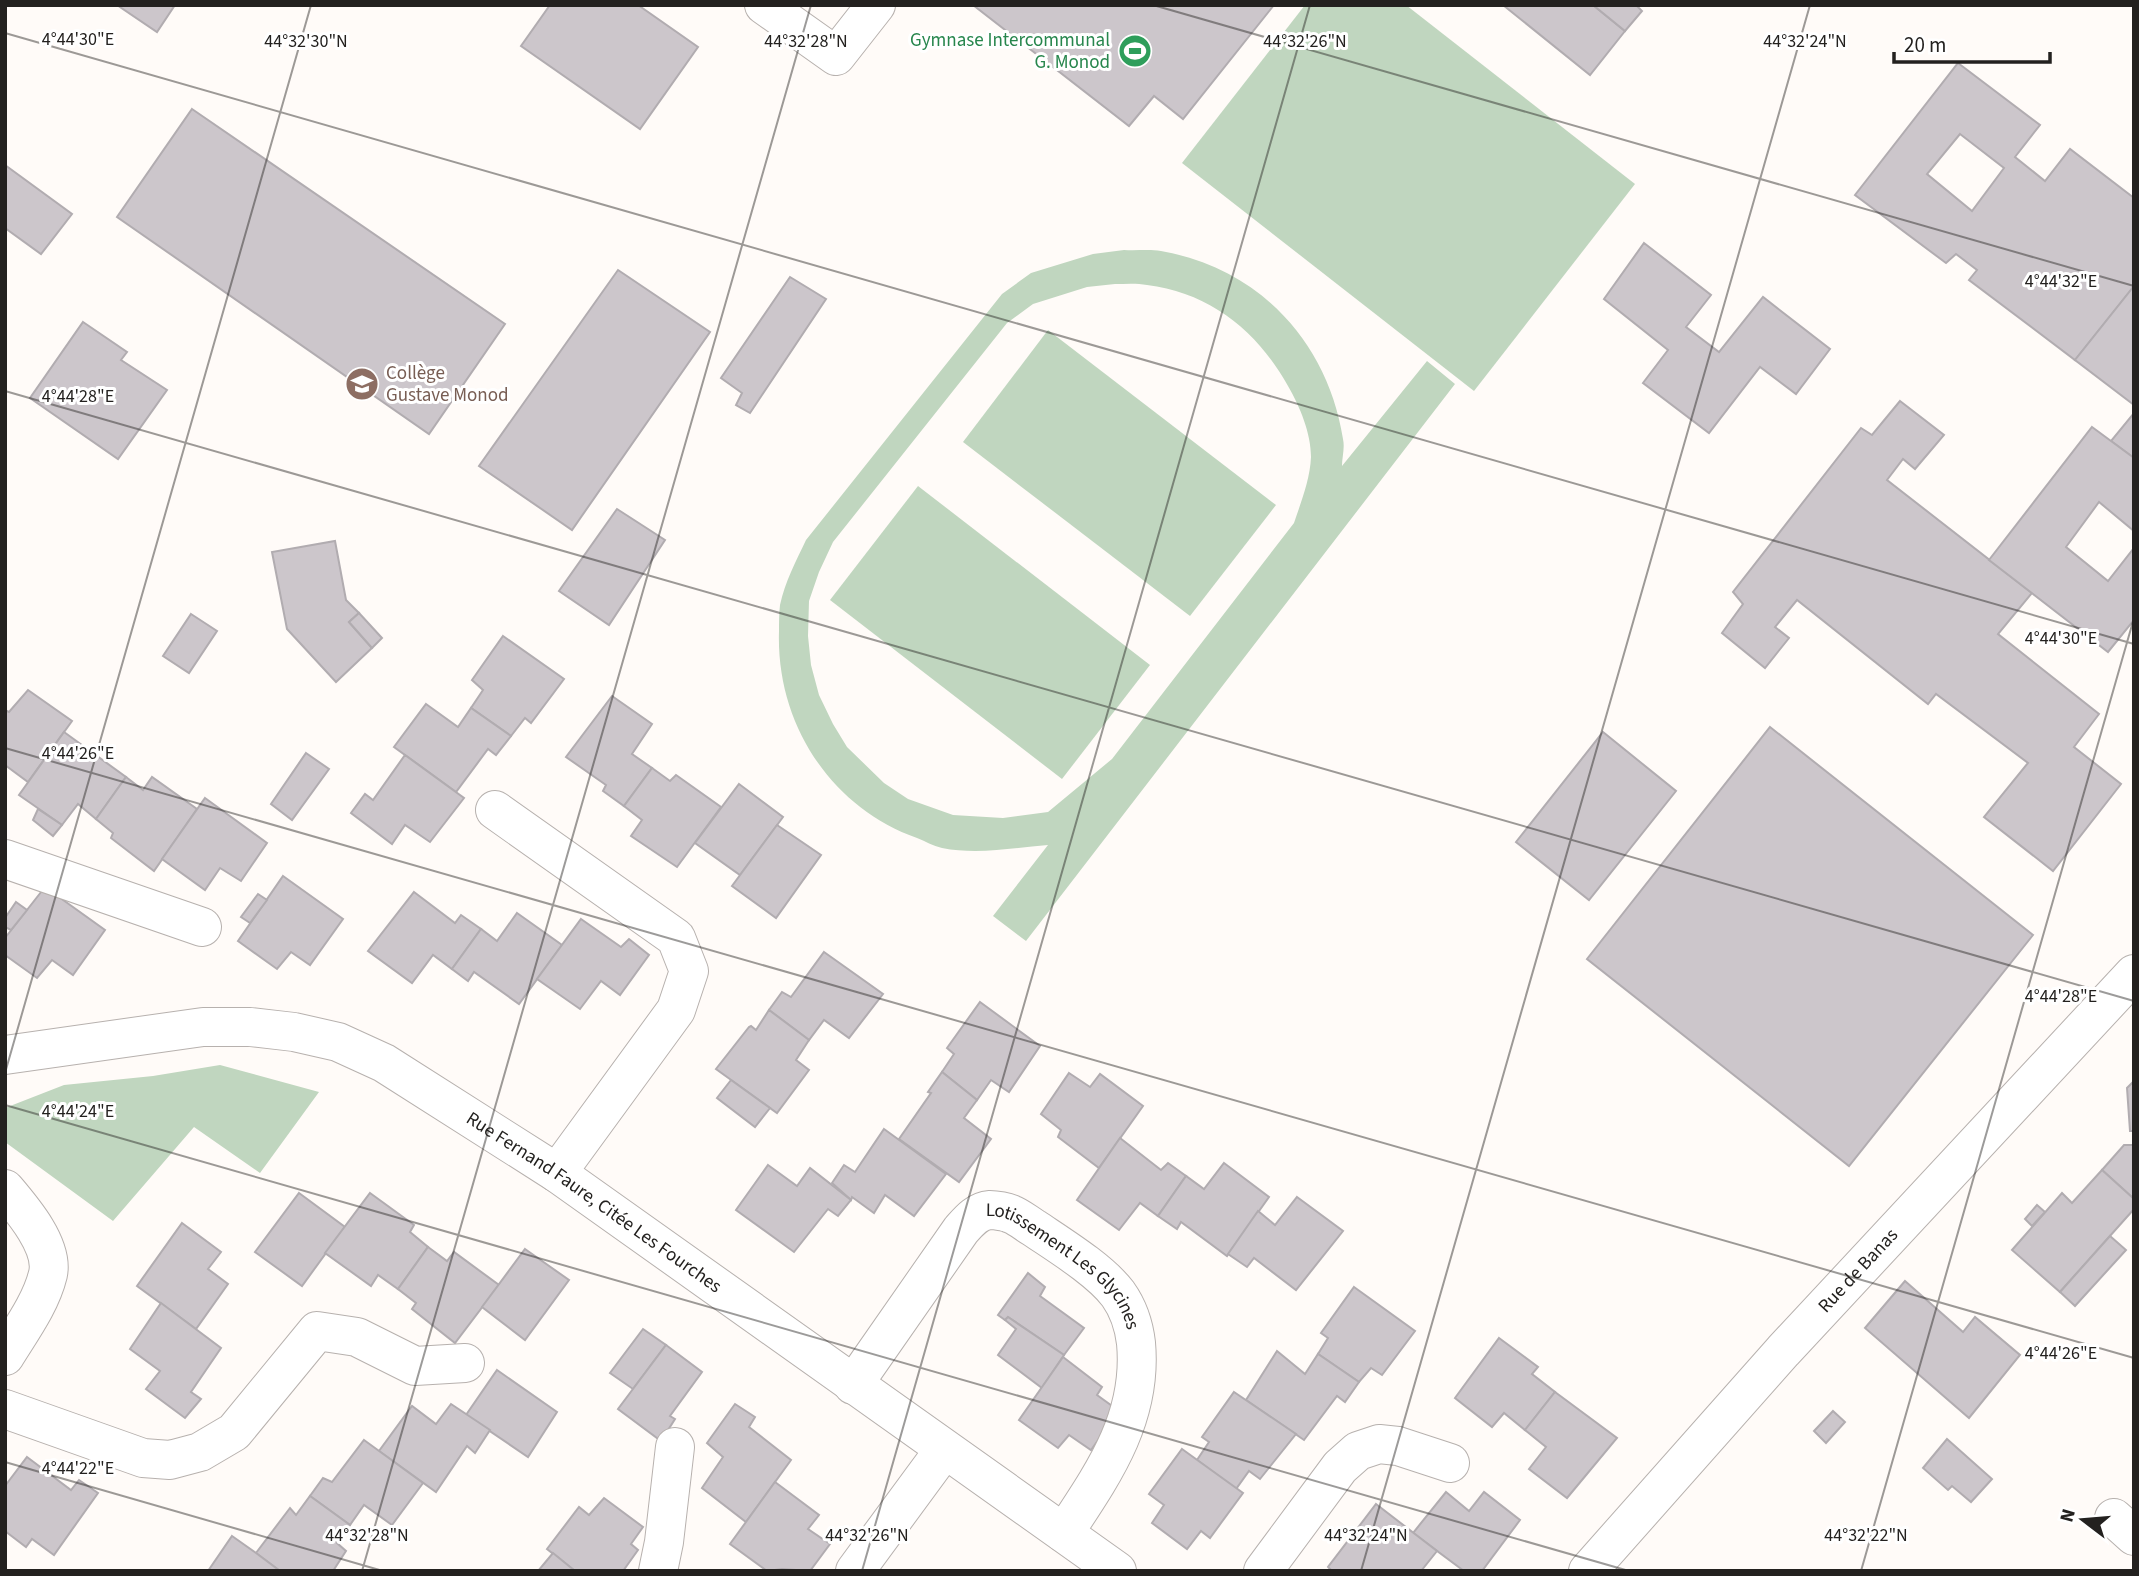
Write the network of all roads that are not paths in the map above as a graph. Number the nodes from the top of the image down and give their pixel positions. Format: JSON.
{"nodes":[{"id":1,"x":764,"y":5,"type":"edge"},
{"id":2,"x":876,"y":5,"type":"edge"},
{"id":3,"x":495,"y":810,"type":"dead end"},
{"id":4,"x":5,"y":859,"type":"edge"},
{"id":5,"x":202,"y":927,"type":"dead end"},
{"id":6,"x":2134,"y":974,"type":"edge"},
{"id":7,"x":5,"y":1055,"type":"edge"},
{"id":8,"x":557,"y":1173,"type":"junction"},
{"id":9,"x":5,"y":1189,"type":"edge"},
{"id":10,"x":5,"y":1356,"type":"edge"},
{"id":11,"x":465,"y":1363,"type":"dead end"},
{"id":12,"x":853,"y":1385,"type":"junction"},
{"id":13,"x":5,"y":1409,"type":"edge"},
{"id":14,"x":675,"y":1447,"type":"dead end"},
{"id":15,"x":944,"y":1450,"type":"junction"},
{"id":16,"x":1450,"y":1463,"type":"dead end"},
{"id":17,"x":1064,"y":1534,"type":"junction"},
{"id":18,"x":657,"y":1571,"type":"edge"},
{"id":19,"x":855,"y":1571,"type":"edge"},
{"id":20,"x":1117,"y":1571,"type":"edge"},
{"id":21,"x":1263,"y":1571,"type":"edge"},
{"id":22,"x":1588,"y":1571,"type":"edge"}],
"edges":[{"from":1,"to":2,"type":"street"},
{"from":3,"to":8,"type":"street"},
{"from":4,"to":5,"type":"street"},
{"from":6,"to":22,"type":"street","name":"Rue de Banas"},
{"from":7,"to":8,"type":"street","name":"Rue Fernand Faure, Citée Les Fourches"},
{"from":8,"to":12,"type":"street","name":"Rue Fernand Faure, Citée Les Fourches"},
{"from":9,"to":10,"type":"street"},
{"from":11,"to":13,"type":"street"},
{"from":12,"to":15,"type":"street","name":"Rue Fernand Faure, Citée Les Fourches"},
{"from":12,"to":17,"type":"street","name":"Lotissement Les Glycines"},
{"from":14,"to":18,"type":"street"},
{"from":15,"to":17,"type":"street","name":"Rue Fernand Faure, Citée Les Fourches"},
{"from":15,"to":19,"type":"street"},
{"from":16,"to":21,"type":"street"},
{"from":17,"to":20,"type":"street","name":"Rue Fernand Faure, Citée Les Fourches"}]}
